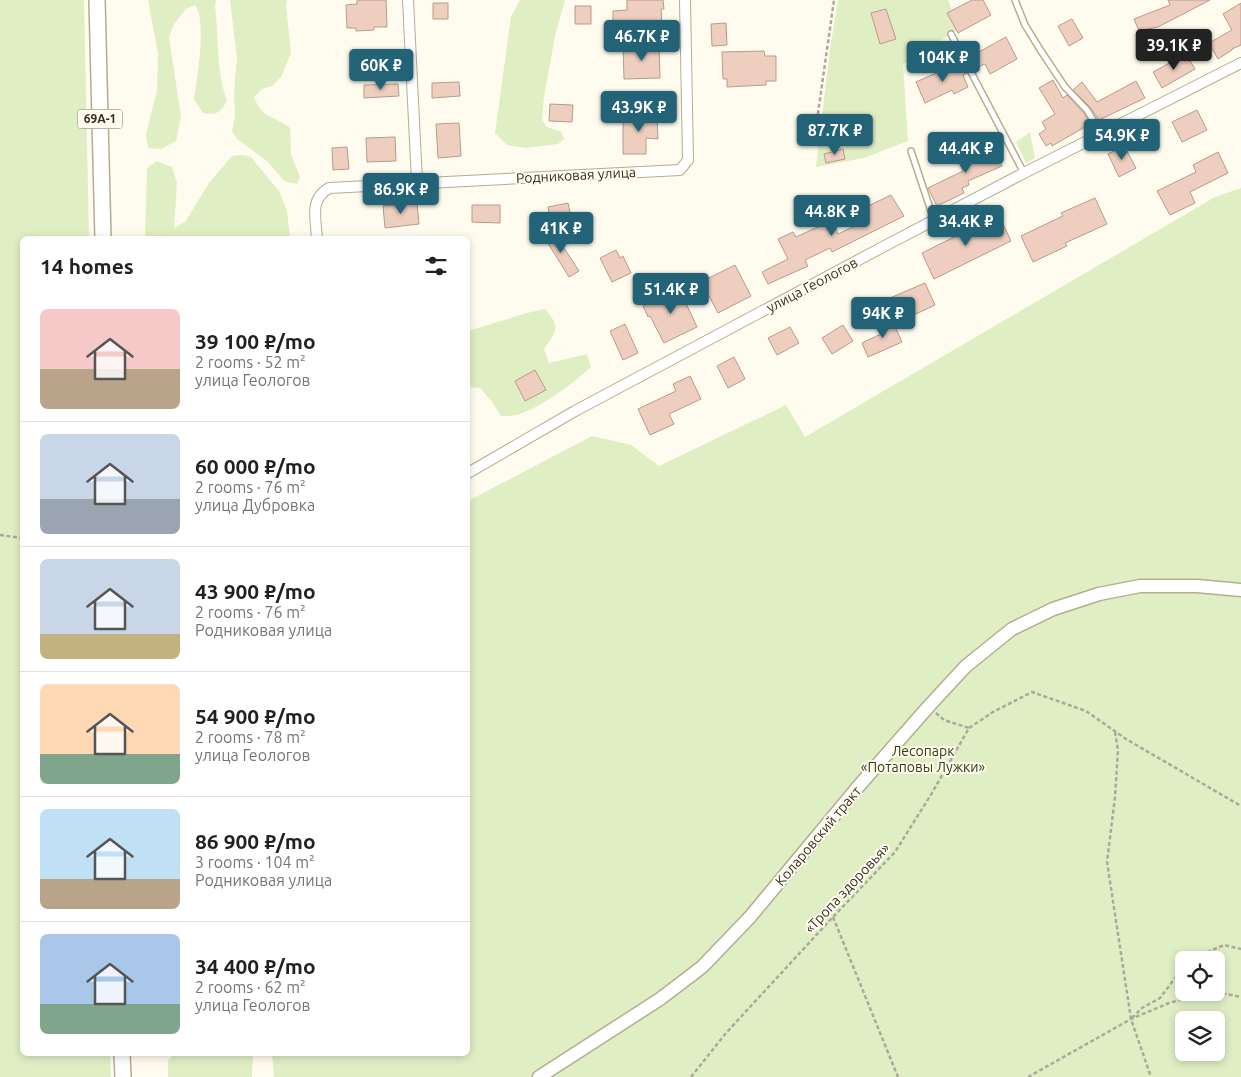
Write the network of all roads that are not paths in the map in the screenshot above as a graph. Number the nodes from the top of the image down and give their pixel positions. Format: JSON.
{"nodes":[{"id":1,"x":97,"y":0,"type":"edge"},
{"id":2,"x":408,"y":0,"type":"edge"},
{"id":3,"x":684,"y":0,"type":"edge"},
{"id":4,"x":1015,"y":0,"type":"edge"},
{"id":5,"x":951,"y":34,"type":"dead end"},
{"id":6,"x":1241,"y":63,"type":"edge"},
{"id":7,"x":1102,"y":135,"type":"junction"},
{"id":8,"x":911,"y":151,"type":"dead end"},
{"id":9,"x":1024,"y":173,"type":"junction"},
{"id":10,"x":417,"y":182,"type":"junction"},
{"id":11,"x":934,"y":221,"type":"junction"},
{"id":12,"x":103,"y":236,"type":"edge"},
{"id":13,"x":317,"y":236,"type":"edge"},
{"id":14,"x":470,"y":472,"type":"edge"},
{"id":15,"x":1241,"y":590,"type":"edge"},
{"id":16,"x":122,"y":1056,"type":"edge"},
{"id":17,"x":123,"y":1077,"type":"edge"},
{"id":18,"x":539,"y":1077,"type":"edge"}],
"edges":[{"from":1,"to":12,"type":"main road","number":"69А-1"},
{"from":2,"to":10,"type":"street"},
{"from":3,"to":10,"type":"street","name":"Родниковая улица"},
{"from":4,"to":7,"type":"lane"},
{"from":5,"to":9,"type":"lane"},
{"from":6,"to":7,"type":"street","name":"улица Геологов"},
{"from":7,"to":9,"type":"street","name":"улица Геологов"},
{"from":8,"to":11,"type":"lane"},
{"from":9,"to":11,"type":"street","name":"улица Геологов"},
{"from":10,"to":13,"type":"street","name":"Родниковая улица"},
{"from":11,"to":14,"type":"street","name":"улица Геологов"},
{"from":15,"to":18,"type":"street","name":"Коларовский тракт"},
{"from":16,"to":17,"type":"main road"}]}
